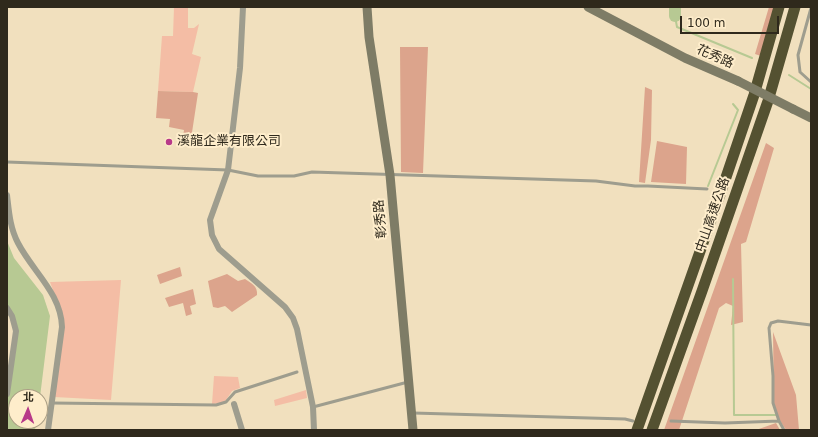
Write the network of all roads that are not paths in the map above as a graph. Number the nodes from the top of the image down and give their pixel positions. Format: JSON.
{"nodes":[{"id":1,"x":243,"y":7,"type":"edge"},
{"id":2,"x":367,"y":7,"type":"edge"},
{"id":3,"x":588,"y":7,"type":"edge"},
{"id":4,"x":779,"y":7,"type":"edge"},
{"id":5,"x":795,"y":7,"type":"edge"},
{"id":6,"x":811,"y":8,"type":"edge"},
{"id":7,"x":811,"y":82,"type":"edge"},
{"id":8,"x":811,"y":118,"type":"edge"},
{"id":9,"x":7,"y":162,"type":"edge"},
{"id":10,"x":228,"y":170,"type":"junction"},
{"id":11,"x":390,"y":175,"type":"junction"},
{"id":12,"x":707,"y":189,"type":"dead end"},
{"id":13,"x":7,"y":195,"type":"edge"},
{"id":14,"x":7,"y":308,"type":"edge"},
{"id":15,"x":811,"y":325,"type":"edge"},
{"id":16,"x":297,"y":372,"type":"dead end"},
{"id":17,"x":409,"y":382,"type":"junction"},
{"id":18,"x":7,"y":394,"type":"edge"},
{"id":19,"x":52,"y":402,"type":"junction"},
{"id":20,"x":234,"y":404,"type":"dead end"},
{"id":21,"x":313,"y":407,"type":"junction"},
{"id":22,"x":412,"y":413,"type":"junction"},
{"id":23,"x":671,"y":421,"type":"dead end"},
{"id":24,"x":779,"y":421,"type":"junction"},
{"id":25,"x":635,"y":426,"type":"edge"},
{"id":26,"x":48,"y":430,"type":"edge"},
{"id":27,"x":242,"y":430,"type":"edge"},
{"id":28,"x":314,"y":430,"type":"edge"},
{"id":29,"x":413,"y":430,"type":"edge"},
{"id":30,"x":652,"y":430,"type":"edge"},
{"id":31,"x":784,"y":430,"type":"edge"}],
"edges":[{"from":1,"to":10,"type":"street"},
{"from":2,"to":11,"type":"street","name":"彰秀路"},
{"from":3,"to":8,"type":"street","name":"花秀路","bridge":true},
{"from":4,"to":25,"type":"highway","name":"中山高速公路"},
{"from":5,"to":30,"type":"highway","name":"中山高速公路"},
{"from":6,"to":7,"type":"lane"},
{"from":9,"to":10,"type":"lane"},
{"from":10,"to":11,"type":"lane"},
{"from":10,"to":21,"type":"street"},
{"from":11,"to":12,"type":"lane"},
{"from":11,"to":17,"type":"street","name":"彰秀路"},
{"from":13,"to":19,"type":"street"},
{"from":14,"to":18,"type":"street"},
{"from":15,"to":24,"type":"lane"},
{"from":16,"to":19,"type":"lane"},
{"from":17,"to":21,"type":"lane"},
{"from":17,"to":22,"type":"street","name":"彰秀路"},
{"from":19,"to":26,"type":"street"},
{"from":20,"to":27,"type":"street"},
{"from":21,"to":28,"type":"street"},
{"from":22,"to":25,"type":"lane"},
{"from":22,"to":29,"type":"street","name":"彰秀路"},
{"from":23,"to":24,"type":"lane"},
{"from":24,"to":31,"type":"lane"}]}
